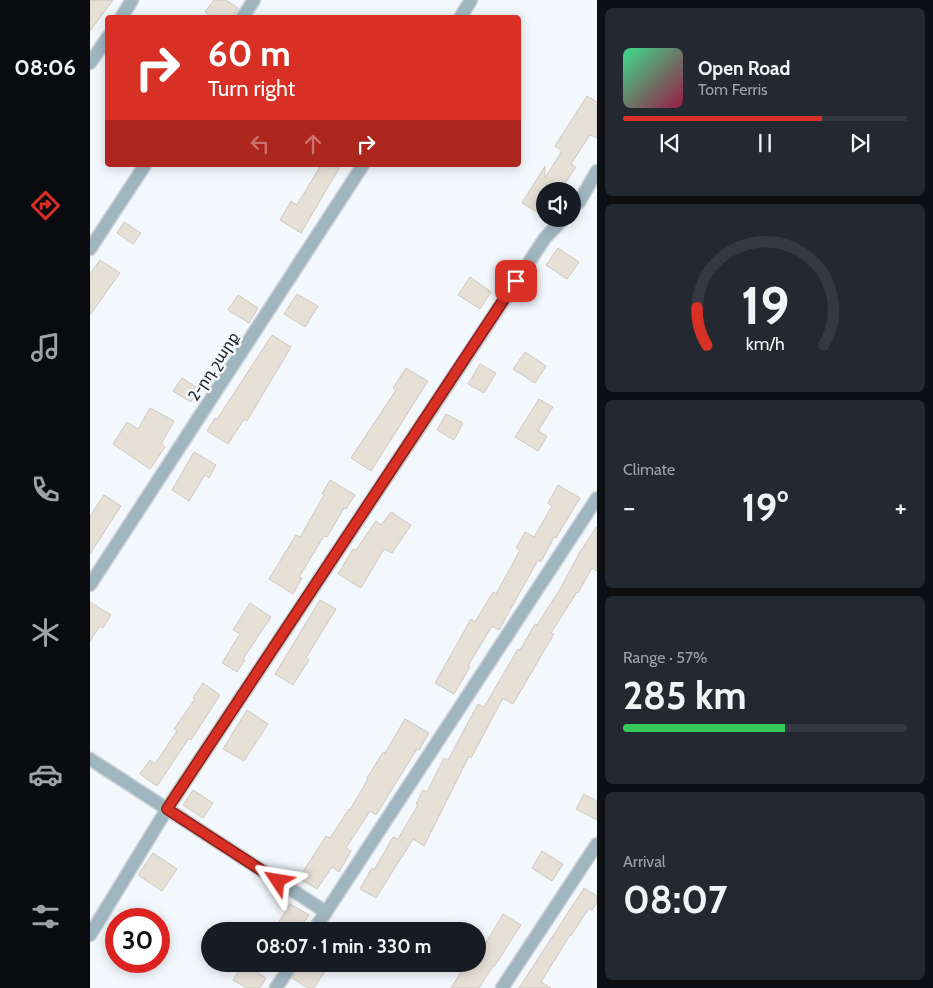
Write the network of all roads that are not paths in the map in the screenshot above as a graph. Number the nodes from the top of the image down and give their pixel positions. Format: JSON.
{"nodes":[{"id":1,"x":132,"y":0,"type":"edge"},
{"id":2,"x":254,"y":0,"type":"edge"},
{"id":3,"x":471,"y":0,"type":"edge"},
{"id":4,"x":122,"y":15,"type":"edge"},
{"id":5,"x":244,"y":15,"type":"edge"},
{"id":6,"x":462,"y":15,"type":"edge"},
{"id":7,"x":105,"y":41,"type":"edge"},
{"id":8,"x":90,"y":63,"type":"edge"},
{"id":9,"x":144,"y":167,"type":"edge"},
{"id":10,"x":363,"y":167,"type":"edge"},
{"id":11,"x":597,"y":171,"type":"edge"},
{"id":12,"x":581,"y":199,"type":"edge"},
{"id":13,"x":555,"y":227,"type":"edge"},
{"id":14,"x":90,"y":249,"type":"edge"},
{"id":15,"x":597,"y":498,"type":"edge"},
{"id":16,"x":90,"y":585,"type":"edge"},
{"id":17,"x":90,"y":759,"type":"edge"},
{"id":18,"x":167,"y":809,"type":"junction"},
{"id":19,"x":597,"y":844,"type":"edge"},
{"id":20,"x":326,"y":912,"type":"junction"},
{"id":21,"x":319,"y":922,"type":"edge"},
{"id":22,"x":90,"y":935,"type":"edge"},
{"id":23,"x":287,"y":972,"type":"edge"},
{"id":24,"x":276,"y":988,"type":"edge"},
{"id":25,"x":502,"y":988,"type":"edge"}],
"edges":[{"from":1,"to":4,"type":"street"},
{"from":2,"to":5,"type":"street"},
{"from":3,"to":6,"type":"street"},
{"from":7,"to":8,"type":"street"},
{"from":9,"to":14,"type":"street"},
{"from":10,"to":16,"type":"street","name":"2-րդ շարք"},
{"from":11,"to":12,"type":"street"},
{"from":13,"to":18,"type":"street"},
{"from":15,"to":20,"type":"street"},
{"from":17,"to":18,"type":"street"},
{"from":18,"to":20,"type":"street"},
{"from":18,"to":22,"type":"street"},
{"from":19,"to":25,"type":"street"},
{"from":20,"to":21,"type":"street"},
{"from":23,"to":24,"type":"street"}]}
